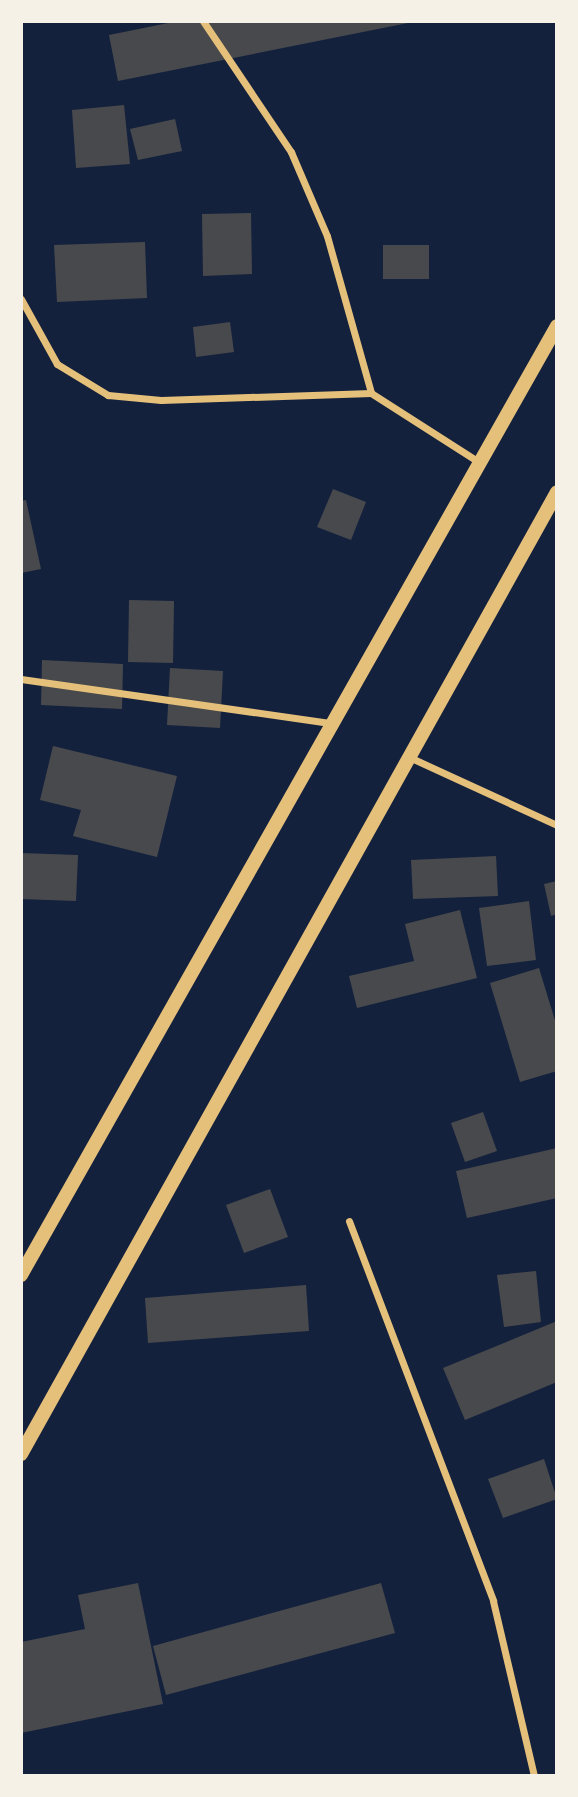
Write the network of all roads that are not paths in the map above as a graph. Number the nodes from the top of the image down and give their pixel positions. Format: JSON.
{"nodes":[{"id":1,"x":203,"y":21,"type":"edge"},
{"id":2,"x":21,"y":299,"type":"edge"},
{"id":3,"x":557,"y":326,"type":"edge"},
{"id":4,"x":371,"y":393,"type":"junction"},
{"id":5,"x":480,"y":462,"type":"junction"},
{"id":6,"x":557,"y":492,"type":"edge"},
{"id":7,"x":21,"y":679,"type":"edge"},
{"id":8,"x":330,"y":723,"type":"junction"},
{"id":9,"x":408,"y":757,"type":"junction"},
{"id":10,"x":557,"y":825,"type":"edge"},
{"id":11,"x":349,"y":1221,"type":"dead end"},
{"id":12,"x":21,"y":1275,"type":"edge"},
{"id":13,"x":21,"y":1454,"type":"edge"},
{"id":14,"x":534,"y":1776,"type":"edge"}],
"edges":[{"from":1,"to":4,"type":"street"},
{"from":2,"to":4,"type":"street"},
{"from":3,"to":5,"type":"main road"},
{"from":4,"to":5,"type":"street"},
{"from":5,"to":8,"type":"main road"},
{"from":6,"to":9,"type":"main road"},
{"from":7,"to":8,"type":"street"},
{"from":8,"to":12,"type":"main road"},
{"from":9,"to":10,"type":"street"},
{"from":9,"to":13,"type":"main road"},
{"from":11,"to":14,"type":"street"}]}
